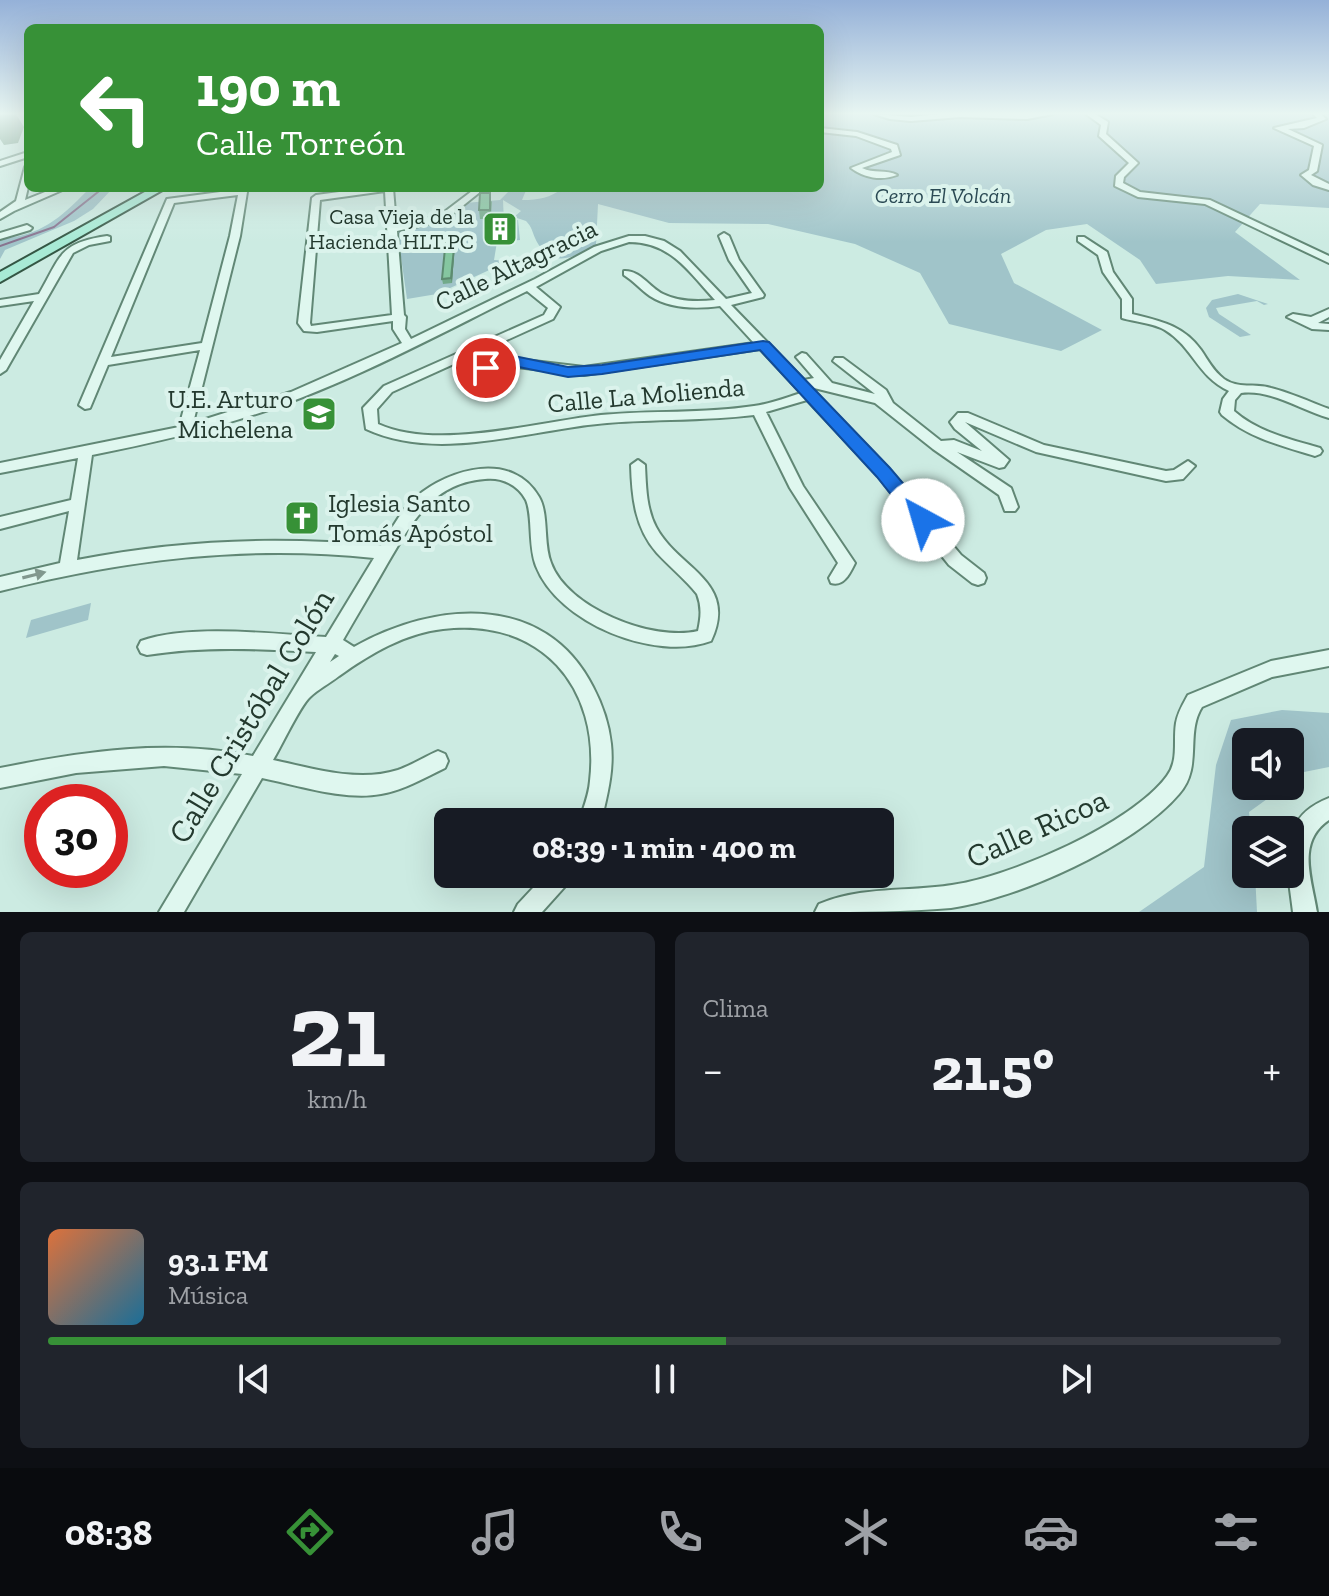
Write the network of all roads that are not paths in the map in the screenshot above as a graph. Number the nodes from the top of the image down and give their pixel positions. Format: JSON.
{"nodes":[{"id":1,"x":21,"y":157,"type":"edge"},
{"id":2,"x":887,"y":157,"type":"edge"},
{"id":3,"x":1127,"y":157,"type":"edge"},
{"id":4,"x":1316,"y":157,"type":"edge"},
{"id":5,"x":0,"y":164,"type":"edge"},
{"id":6,"x":893,"y":175,"type":"dead end"},
{"id":7,"x":24,"y":186,"type":"edge"},
{"id":8,"x":1329,"y":187,"type":"edge"},
{"id":9,"x":53,"y":192,"type":"edge"},
{"id":10,"x":138,"y":192,"type":"edge"},
{"id":11,"x":153,"y":192,"type":"edge"},
{"id":12,"x":230,"y":192,"type":"edge"},
{"id":13,"x":240,"y":192,"type":"edge"},
{"id":14,"x":360,"y":192,"type":"edge"},
{"id":15,"x":389,"y":192,"type":"edge"},
{"id":16,"x":476,"y":192,"type":"edge"},
{"id":17,"x":12,"y":209,"type":"junction"},
{"id":18,"x":0,"y":216,"type":"edge"},
{"id":19,"x":27,"y":228,"type":"dead end"},
{"id":20,"x":393,"y":229,"type":"junction"},
{"id":21,"x":0,"y":236,"type":"edge"},
{"id":22,"x":724,"y":236,"type":"dead end"},
{"id":23,"x":107,"y":239,"type":"dead end"},
{"id":24,"x":1081,"y":239,"type":"dead end"},
{"id":25,"x":1329,"y":260,"type":"edge"},
{"id":26,"x":0,"y":267,"type":"edge"},
{"id":27,"x":628,"y":273,"type":"dead end"},
{"id":28,"x":0,"y":278,"type":"edge"},
{"id":29,"x":528,"y":286,"type":"junction"},
{"id":30,"x":41,"y":297,"type":"junction"},
{"id":31,"x":0,"y":303,"type":"edge"},
{"id":32,"x":724,"y":304,"type":"junction"},
{"id":33,"x":1329,"y":307,"type":"edge"},
{"id":34,"x":400,"y":317,"type":"junction"},
{"id":35,"x":1329,"y":327,"type":"edge"},
{"id":36,"x":409,"y":344,"type":"junction"},
{"id":37,"x":208,"y":345,"type":"junction"},
{"id":38,"x":763,"y":345,"type":"junction"},
{"id":39,"x":802,"y":357,"type":"dead end"},
{"id":40,"x":839,"y":361,"type":"dead end"},
{"id":41,"x":105,"y":362,"type":"junction"},
{"id":42,"x":0,"y":370,"type":"edge"},
{"id":43,"x":477,"y":386,"type":"dead end"},
{"id":44,"x":828,"y":386,"type":"junction"},
{"id":45,"x":805,"y":390,"type":"junction"},
{"id":46,"x":1237,"y":390,"type":"junction"},
{"id":47,"x":85,"y":405,"type":"dead end"},
{"id":48,"x":890,"y":406,"type":"junction"},
{"id":49,"x":758,"y":410,"type":"junction"},
{"id":50,"x":1329,"y":414,"type":"edge"},
{"id":51,"x":185,"y":429,"type":"junction"},
{"id":52,"x":938,"y":446,"type":"junction"},
{"id":53,"x":86,"y":451,"type":"junction"},
{"id":54,"x":1315,"y":451,"type":"dead end"},
{"id":55,"x":638,"y":465,"type":"dead end"},
{"id":56,"x":1188,"y":466,"type":"dead end"},
{"id":57,"x":0,"y":468,"type":"edge"},
{"id":58,"x":76,"y":504,"type":"junction"},
{"id":59,"x":1010,"y":507,"type":"dead end"},
{"id":60,"x":0,"y":523,"type":"edge"},
{"id":61,"x":385,"y":553,"type":"junction"},
{"id":62,"x":68,"y":566,"type":"junction"},
{"id":63,"x":837,"y":578,"type":"dead end"},
{"id":64,"x":978,"y":578,"type":"dead end"},
{"id":65,"x":0,"y":584,"type":"edge"},
{"id":66,"x":147,"y":647,"type":"dead end"},
{"id":67,"x":328,"y":648,"type":"junction"},
{"id":68,"x":348,"y":658,"type":"junction"},
{"id":69,"x":1329,"y":658,"type":"edge"},
{"id":70,"x":303,"y":693,"type":"junction"},
{"id":71,"x":438,"y":761,"type":"dead end"},
{"id":72,"x":258,"y":767,"type":"junction"},
{"id":73,"x":0,"y":778,"type":"edge"},
{"id":74,"x":594,"y":808,"type":"edge"},
{"id":75,"x":1329,"y":808,"type":"edge"},
{"id":76,"x":548,"y":888,"type":"edge"},
{"id":77,"x":171,"y":912,"type":"edge"},
{"id":78,"x":526,"y":912,"type":"edge"},
{"id":79,"x":827,"y":912,"type":"edge"},
{"id":80,"x":1305,"y":912,"type":"edge"}],
"edges":[{"from":1,"to":5,"type":"street"},
{"from":2,"to":6,"type":"street"},
{"from":3,"to":25,"type":"street"},
{"from":4,"to":8,"type":"street"},
{"from":7,"to":17,"type":"street"},
{"from":9,"to":17,"type":"street"},
{"from":10,"to":26,"type":"main road"},
{"from":11,"to":28,"type":"main road"},
{"from":12,"to":41,"type":"street"},
{"from":13,"to":37,"type":"street"},
{"from":14,"to":34,"type":"street"},
{"from":15,"to":20,"type":"street"},
{"from":16,"to":20,"type":"street"},
{"from":17,"to":18,"type":"street"},
{"from":19,"to":21,"type":"street"},
{"from":20,"to":34,"type":"street"},
{"from":22,"to":32,"type":"street"},
{"from":23,"to":30,"type":"street"},
{"from":24,"to":46,"type":"street"},
{"from":27,"to":32,"type":"street"},
{"from":29,"to":32,"type":"street","name":"Calle Altagracia"},
{"from":29,"to":36,"type":"street","name":"Calle Altagracia"},
{"from":29,"to":49,"type":"street","name":"Calle La Molienda"},
{"from":30,"to":31,"type":"street"},
{"from":30,"to":42,"type":"street"},
{"from":32,"to":38,"type":"street","name":"Calle Altagracia"},
{"from":33,"to":35,"type":"street"},
{"from":34,"to":36,"type":"street"},
{"from":36,"to":51,"type":"street","name":"Calle Altagracia"},
{"from":37,"to":41,"type":"street"},
{"from":37,"to":51,"type":"street"},
{"from":38,"to":43,"type":"street"},
{"from":38,"to":45,"type":"street","name":"Calle Altagracia"},
{"from":39,"to":44,"type":"street"},
{"from":40,"to":48,"type":"street"},
{"from":41,"to":47,"type":"street"},
{"from":44,"to":45,"type":"street","name":"Calle La Molienda"},
{"from":44,"to":48,"type":"street","name":"Calle La Molienda"},
{"from":45,"to":49,"type":"street","name":"Calle La Molienda"},
{"from":45,"to":64,"type":"street","name":"Calle Altagracia"},
{"from":46,"to":50,"type":"street"},
{"from":46,"to":54,"type":"street"},
{"from":48,"to":52,"type":"street","name":"Calle La Molienda"},
{"from":49,"to":63,"type":"street"},
{"from":51,"to":53,"type":"street","name":"Calle Altagracia"},
{"from":52,"to":56,"type":"street"},
{"from":52,"to":59,"type":"street","name":"Calle La Molienda"},
{"from":53,"to":57,"type":"street","name":"Calle Altagracia"},
{"from":53,"to":58,"type":"street"},
{"from":55,"to":61,"type":"street","name":"Calle Cristóbal Colón"},
{"from":58,"to":60,"type":"street"},
{"from":58,"to":62,"type":"street"},
{"from":61,"to":62,"type":"street"},
{"from":61,"to":67,"type":"street","name":"Calle Cristóbal Colón"},
{"from":65,"to":62,"type":"street","one_way":true},
{"from":66,"to":67,"type":"street"},
{"from":67,"to":68,"type":"street"},
{"from":67,"to":70,"type":"street","name":"Calle Cristóbal Colón"},
{"from":68,"to":70,"type":"street"},
{"from":68,"to":74,"type":"street"},
{"from":69,"to":79,"type":"street","name":"Calle Ricoa"},
{"from":70,"to":72,"type":"street","name":"Calle Cristóbal Colón"},
{"from":71,"to":72,"type":"street"},
{"from":72,"to":73,"type":"street"},
{"from":72,"to":77,"type":"street","name":"Calle Cristóbal Colón"},
{"from":75,"to":80,"type":"street"},
{"from":76,"to":78,"type":"street"}]}
